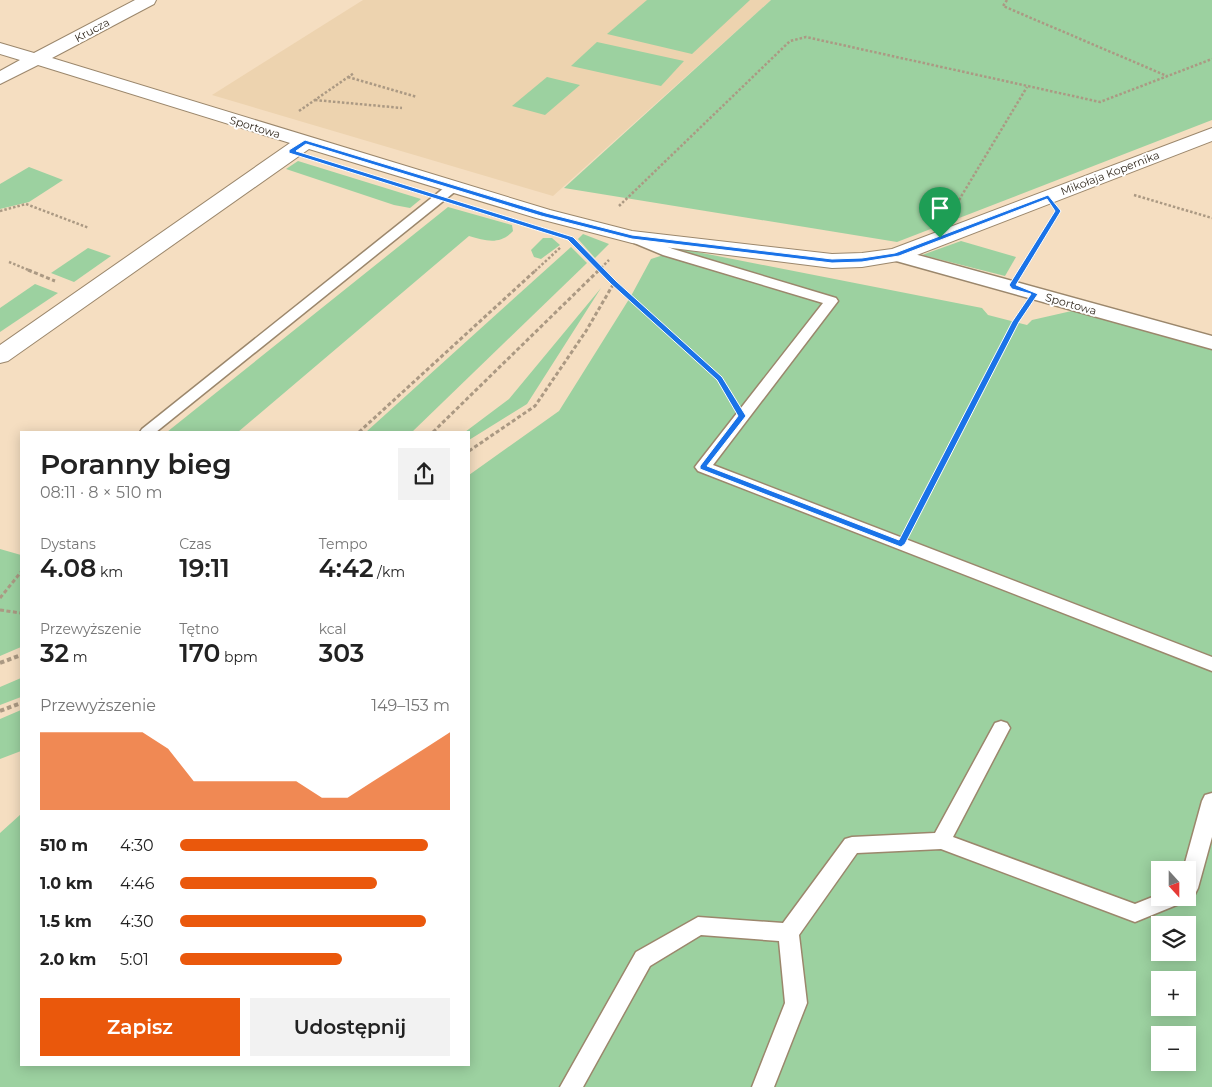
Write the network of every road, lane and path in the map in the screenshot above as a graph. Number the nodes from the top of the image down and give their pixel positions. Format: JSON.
{"nodes":[{"id":1,"x":148,"y":0,"type":"edge"},
{"id":2,"x":1007,"y":0,"type":"edge"},
{"id":3,"x":0,"y":48,"type":"edge"},
{"id":4,"x":36,"y":59,"type":"junction"},
{"id":5,"x":1212,"y":60,"type":"edge"},
{"id":6,"x":354,"y":73,"type":"dead end"},
{"id":7,"x":1167,"y":76,"type":"junction"},
{"id":8,"x":348,"y":77,"type":"junction"},
{"id":9,"x":0,"y":78,"type":"edge"},
{"id":10,"x":1027,"y":87,"type":"junction"},
{"id":11,"x":417,"y":97,"type":"dead end"},
{"id":12,"x":315,"y":100,"type":"junction"},
{"id":13,"x":402,"y":108,"type":"dead end"},
{"id":14,"x":294,"y":114,"type":"dead end"},
{"id":15,"x":1212,"y":134,"type":"edge"},
{"id":16,"x":305,"y":142,"type":"junction"},
{"id":17,"x":453,"y":187,"type":"junction"},
{"id":18,"x":1133,"y":195,"type":"dead end"},
{"id":19,"x":1048,"y":197,"type":"junction"},
{"id":20,"x":0,"y":211,"type":"edge"},
{"id":21,"x":614,"y":212,"type":"dead end"},
{"id":22,"x":1212,"y":218,"type":"edge"},
{"id":23,"x":89,"y":228,"type":"dead end"},
{"id":24,"x":632,"y":237,"type":"junction"},
{"id":25,"x":940,"y":238,"type":"junction"},
{"id":26,"x":563,"y":245,"type":"dead end"},
{"id":27,"x":582,"y":250,"type":"dead end"},
{"id":28,"x":896,"y":255,"type":"junction"},
{"id":29,"x":9,"y":262,"type":"dead end"},
{"id":30,"x":600,"y":269,"type":"junction"},
{"id":31,"x":55,"y":281,"type":"dead end"},
{"id":32,"x":614,"y":283,"type":"junction"},
{"id":33,"x":1014,"y":288,"type":"junction"},
{"id":34,"x":1035,"y":294,"type":"junction"},
{"id":35,"x":1212,"y":343,"type":"edge"},
{"id":36,"x":0,"y":356,"type":"edge"},
{"id":37,"x":742,"y":416,"type":"junction"},
{"id":38,"x":148,"y":431,"type":"edge"},
{"id":39,"x":360,"y":431,"type":"edge"},
{"id":40,"x":434,"y":431,"type":"edge"},
{"id":41,"x":470,"y":450,"type":"edge"},
{"id":42,"x":901,"y":544,"type":"junction"},
{"id":43,"x":20,"y":573,"type":"edge"},
{"id":44,"x":0,"y":598,"type":"edge"},
{"id":45,"x":0,"y":610,"type":"edge"},
{"id":46,"x":20,"y":612,"type":"edge"},
{"id":47,"x":20,"y":655,"type":"edge"},
{"id":48,"x":0,"y":664,"type":"edge"},
{"id":49,"x":1212,"y":664,"type":"edge"},
{"id":50,"x":20,"y":703,"type":"edge"},
{"id":51,"x":0,"y":711,"type":"edge"},
{"id":52,"x":1001,"y":728,"type":"dead end"},
{"id":53,"x":1212,"y":801,"type":"edge"},
{"id":54,"x":941,"y":841,"type":"junction"},
{"id":55,"x":1195,"y":861,"type":"edge"},
{"id":56,"x":1152,"y":906,"type":"edge"},
{"id":57,"x":788,"y":933,"type":"junction"},
{"id":58,"x":571,"y":1087,"type":"edge"},
{"id":59,"x":763,"y":1087,"type":"edge"}],
"edges":[{"from":1,"to":4,"type":"street","name":"Krucza"},
{"from":2,"to":7,"type":"path"},
{"from":3,"to":4,"type":"street","name":"Sportowa"},
{"from":4,"to":9,"type":"street","name":"Krucza"},
{"from":4,"to":16,"type":"street","name":"Sportowa"},
{"from":5,"to":7,"type":"path"},
{"from":6,"to":8,"type":"path"},
{"from":7,"to":10,"type":"path"},
{"from":8,"to":11,"type":"path"},
{"from":8,"to":12,"type":"path"},
{"from":10,"to":21,"type":"path"},
{"from":10,"to":25,"type":"path"},
{"from":12,"to":13,"type":"path"},
{"from":12,"to":14,"type":"path"},
{"from":15,"to":19,"type":"street","name":"Mikołaja Kopernika"},
{"from":16,"to":17,"type":"street","name":"Sportowa"},
{"from":16,"to":36,"type":"street"},
{"from":17,"to":24,"type":"street","name":"Sportowa"},
{"from":17,"to":38,"type":"lane"},
{"from":18,"to":22,"type":"path"},
{"from":19,"to":25,"type":"street","name":"Mikołaja Kopernika"},
{"from":19,"to":33,"type":"path"},
{"from":20,"to":23,"type":"path"},
{"from":24,"to":28,"type":"street","name":"Sportowa"},
{"from":24,"to":30,"type":"path"},
{"from":24,"to":37,"type":"lane"},
{"from":25,"to":28,"type":"street","name":"Mikołaja Kopernika"},
{"from":26,"to":39,"type":"path"},
{"from":27,"to":30,"type":"path"},
{"from":28,"to":33,"type":"street","name":"Sportowa"},
{"from":29,"to":31,"type":"path"},
{"from":30,"to":32,"type":"path"},
{"from":30,"to":40,"type":"path"},
{"from":32,"to":37,"type":"path"},
{"from":32,"to":41,"type":"path"},
{"from":33,"to":34,"type":"street","name":"Sportowa"},
{"from":34,"to":35,"type":"street","name":"Sportowa"},
{"from":34,"to":42,"type":"path"},
{"from":37,"to":42,"type":"lane"},
{"from":42,"to":49,"type":"lane"},
{"from":43,"to":44,"type":"path"},
{"from":45,"to":46,"type":"path"},
{"from":47,"to":48,"type":"path"},
{"from":50,"to":51,"type":"path"},
{"from":52,"to":54,"type":"lane"},
{"from":53,"to":55,"type":"lane"},
{"from":54,"to":56,"type":"lane"},
{"from":54,"to":57,"type":"lane"},
{"from":57,"to":58,"type":"lane"},
{"from":57,"to":59,"type":"lane"}]}
